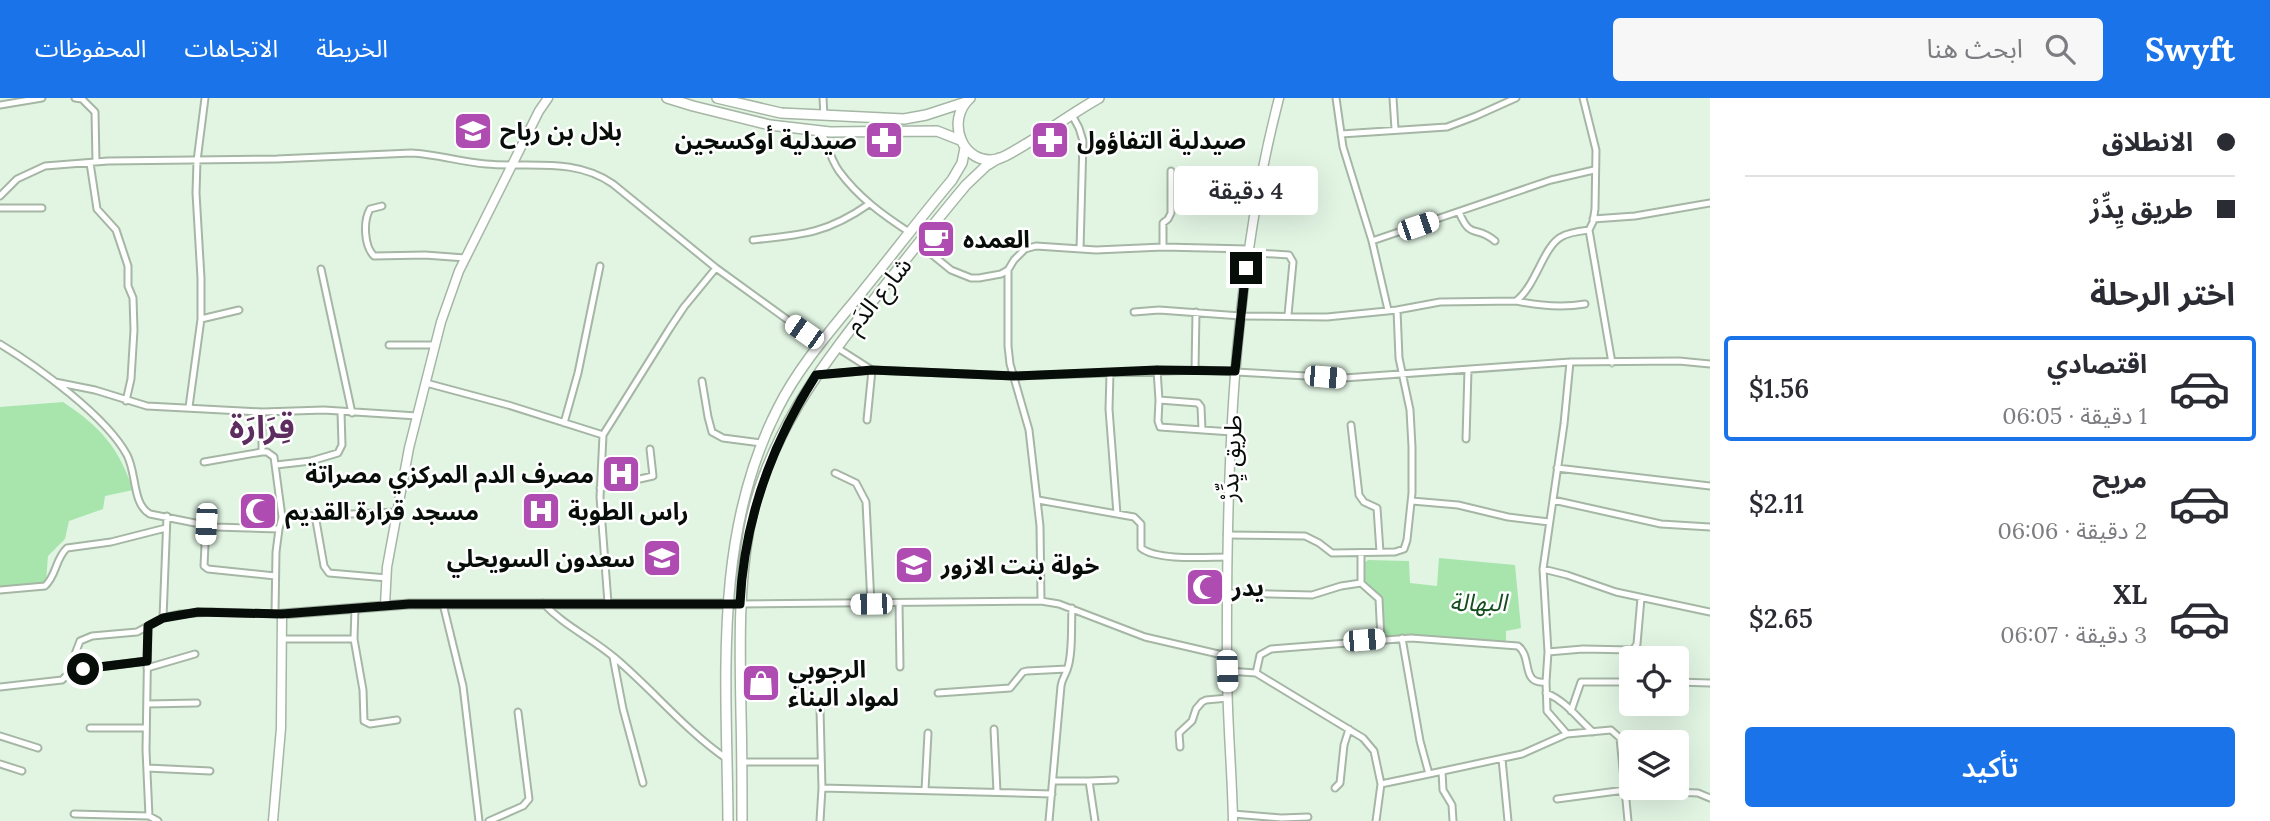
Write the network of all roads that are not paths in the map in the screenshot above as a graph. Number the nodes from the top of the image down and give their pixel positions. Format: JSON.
{"nodes":[{"id":1,"x":42,"y":98,"type":"edge"},
{"id":2,"x":75,"y":98,"type":"edge"},
{"id":3,"x":205,"y":98,"type":"edge"},
{"id":4,"x":542,"y":98,"type":"edge"},
{"id":5,"x":548,"y":98,"type":"edge"},
{"id":6,"x":667,"y":98,"type":"edge"},
{"id":7,"x":717,"y":98,"type":"edge"},
{"id":8,"x":823,"y":98,"type":"edge"},
{"id":9,"x":1099,"y":98,"type":"edge"},
{"id":10,"x":1279,"y":98,"type":"edge"},
{"id":11,"x":1336,"y":98,"type":"edge"},
{"id":12,"x":1393,"y":98,"type":"edge"},
{"id":13,"x":1516,"y":98,"type":"edge"},
{"id":14,"x":1583,"y":98,"type":"edge"},
{"id":15,"x":968,"y":100,"type":"edge"},
{"id":16,"x":1082,"y":103,"type":"edge"},
{"id":17,"x":0,"y":105,"type":"edge"},
{"id":18,"x":539,"y":111,"type":"junction"},
{"id":19,"x":1072,"y":115,"type":"junction"},
{"id":20,"x":824,"y":116,"type":"junction"},
{"id":21,"x":1395,"y":130,"type":"junction"},
{"id":22,"x":821,"y":131,"type":"junction"},
{"id":23,"x":1340,"y":134,"type":"junction"},
{"id":24,"x":962,"y":144,"type":"junction"},
{"id":25,"x":999,"y":159,"type":"junction"},
{"id":26,"x":197,"y":161,"type":"junction"},
{"id":27,"x":93,"y":162,"type":"junction"},
{"id":28,"x":512,"y":165,"type":"junction"},
{"id":29,"x":1594,"y":170,"type":"junction"},
{"id":30,"x":1171,"y":171,"type":"dead end"},
{"id":31,"x":0,"y":183,"type":"edge"},
{"id":32,"x":5,"y":190,"type":"junction"},
{"id":33,"x":0,"y":196,"type":"edge"},
{"id":34,"x":1710,"y":202,"type":"edge"},
{"id":35,"x":869,"y":204,"type":"junction"},
{"id":36,"x":382,"y":206,"type":"dead end"},
{"id":37,"x":0,"y":208,"type":"edge"},
{"id":38,"x":42,"y":208,"type":"dead end"},
{"id":39,"x":1459,"y":212,"type":"junction"},
{"id":40,"x":1593,"y":219,"type":"junction"},
{"id":41,"x":1589,"y":230,"type":"junction"},
{"id":42,"x":909,"y":232,"type":"junction"},
{"id":43,"x":754,"y":240,"type":"dead end"},
{"id":44,"x":1371,"y":241,"type":"junction"},
{"id":45,"x":1495,"y":241,"type":"dead end"},
{"id":46,"x":919,"y":244,"type":"junction"},
{"id":47,"x":1163,"y":247,"type":"junction"},
{"id":48,"x":1080,"y":249,"type":"junction"},
{"id":49,"x":1253,"y":251,"type":"junction"},
{"id":50,"x":465,"y":258,"type":"junction"},
{"id":51,"x":600,"y":266,"type":"dead end"},
{"id":52,"x":716,"y":268,"type":"junction"},
{"id":53,"x":321,"y":269,"type":"dead end"},
{"id":54,"x":1008,"y":270,"type":"junction"},
{"id":55,"x":1516,"y":301,"type":"junction"},
{"id":56,"x":1585,"y":304,"type":"dead end"},
{"id":57,"x":239,"y":310,"type":"dead end"},
{"id":58,"x":1388,"y":310,"type":"junction"},
{"id":59,"x":1397,"y":310,"type":"junction"},
{"id":60,"x":1134,"y":312,"type":"dead end"},
{"id":61,"x":1196,"y":312,"type":"junction"},
{"id":62,"x":1241,"y":316,"type":"junction"},
{"id":63,"x":1288,"y":316,"type":"junction"},
{"id":64,"x":201,"y":319,"type":"junction"},
{"id":65,"x":0,"y":344,"type":"edge"},
{"id":66,"x":821,"y":344,"type":"junction"},
{"id":67,"x":389,"y":345,"type":"dead end"},
{"id":68,"x":435,"y":345,"type":"junction"},
{"id":69,"x":836,"y":346,"type":"junction"},
{"id":70,"x":1570,"y":362,"type":"junction"},
{"id":71,"x":1612,"y":363,"type":"junction"},
{"id":72,"x":1710,"y":364,"type":"edge"},
{"id":73,"x":872,"y":370,"type":"junction"},
{"id":74,"x":1157,"y":370,"type":"junction"},
{"id":75,"x":1195,"y":370,"type":"junction"},
{"id":76,"x":1468,"y":370,"type":"junction"},
{"id":77,"x":1235,"y":371,"type":"junction"},
{"id":78,"x":1110,"y":373,"type":"junction"},
{"id":79,"x":816,"y":375,"type":"junction"},
{"id":80,"x":1014,"y":376,"type":"junction"},
{"id":81,"x":1402,"y":376,"type":"junction"},
{"id":82,"x":702,"y":381,"type":"dead end"},
{"id":83,"x":55,"y":382,"type":"junction"},
{"id":84,"x":426,"y":383,"type":"junction"},
{"id":85,"x":1160,"y":400,"type":"junction"},
{"id":86,"x":126,"y":401,"type":"junction"},
{"id":87,"x":189,"y":407,"type":"junction"},
{"id":88,"x":262,"y":412,"type":"junction"},
{"id":89,"x":341,"y":412,"type":"junction"},
{"id":90,"x":352,"y":413,"type":"junction"},
{"id":91,"x":417,"y":416,"type":"junction"},
{"id":92,"x":867,"y":420,"type":"dead end"},
{"id":93,"x":564,"y":424,"type":"junction"},
{"id":94,"x":1351,"y":425,"type":"dead end"},
{"id":95,"x":1202,"y":430,"type":"junction"},
{"id":96,"x":1232,"y":432,"type":"junction"},
{"id":97,"x":603,"y":435,"type":"junction"},
{"id":98,"x":1466,"y":439,"type":"dead end"},
{"id":99,"x":761,"y":443,"type":"junction"},
{"id":100,"x":650,"y":449,"type":"dead end"},
{"id":101,"x":262,"y":452,"type":"junction"},
{"id":102,"x":204,"y":462,"type":"dead end"},
{"id":103,"x":276,"y":466,"type":"junction"},
{"id":104,"x":1557,"y":468,"type":"junction"},
{"id":105,"x":835,"y":473,"type":"dead end"},
{"id":106,"x":1710,"y":485,"type":"edge"},
{"id":107,"x":600,"y":488,"type":"junction"},
{"id":108,"x":1038,"y":500,"type":"junction"},
{"id":109,"x":1553,"y":500,"type":"junction"},
{"id":110,"x":1412,"y":501,"type":"junction"},
{"id":111,"x":397,"y":512,"type":"junction"},
{"id":112,"x":1117,"y":514,"type":"junction"},
{"id":113,"x":315,"y":515,"type":"junction"},
{"id":114,"x":167,"y":516,"type":"junction"},
{"id":115,"x":282,"y":517,"type":"junction"},
{"id":116,"x":1549,"y":522,"type":"junction"},
{"id":117,"x":206,"y":524,"type":"junction"},
{"id":118,"x":1710,"y":527,"type":"edge"},
{"id":119,"x":166,"y":528,"type":"junction"},
{"id":120,"x":279,"y":529,"type":"junction"},
{"id":121,"x":1227,"y":536,"type":"junction"},
{"id":122,"x":1380,"y":552,"type":"junction"},
{"id":123,"x":1361,"y":553,"type":"junction"},
{"id":124,"x":1227,"y":557,"type":"junction"},
{"id":125,"x":1544,"y":569,"type":"junction"},
{"id":126,"x":275,"y":576,"type":"junction"},
{"id":127,"x":387,"y":578,"type":"junction"},
{"id":128,"x":1361,"y":583,"type":"junction"},
{"id":129,"x":0,"y":590,"type":"edge"},
{"id":130,"x":1228,"y":593,"type":"junction"},
{"id":131,"x":1641,"y":598,"type":"junction"},
{"id":132,"x":1041,"y":601,"type":"junction"},
{"id":133,"x":543,"y":603,"type":"junction"},
{"id":134,"x":608,"y":603,"type":"junction"},
{"id":135,"x":899,"y":603,"type":"junction"},
{"id":136,"x":443,"y":604,"type":"junction"},
{"id":137,"x":740,"y":604,"type":"junction"},
{"id":138,"x":871,"y":604,"type":"junction"},
{"id":139,"x":385,"y":605,"type":"junction"},
{"id":140,"x":727,"y":605,"type":"junction"},
{"id":141,"x":355,"y":608,"type":"junction"},
{"id":142,"x":1072,"y":608,"type":"junction"},
{"id":143,"x":1710,"y":612,"type":"edge"},
{"id":144,"x":279,"y":614,"type":"junction"},
{"id":145,"x":163,"y":618,"type":"junction"},
{"id":146,"x":148,"y":626,"type":"junction"},
{"id":147,"x":1402,"y":638,"type":"junction"},
{"id":148,"x":282,"y":639,"type":"junction"},
{"id":149,"x":354,"y":639,"type":"junction"},
{"id":150,"x":1381,"y":639,"type":"junction"},
{"id":151,"x":1548,"y":652,"type":"junction"},
{"id":152,"x":195,"y":654,"type":"dead end"},
{"id":153,"x":613,"y":655,"type":"junction"},
{"id":154,"x":1227,"y":656,"type":"junction"},
{"id":155,"x":147,"y":661,"type":"junction"},
{"id":156,"x":900,"y":667,"type":"dead end"},
{"id":157,"x":148,"y":668,"type":"junction"},
{"id":158,"x":83,"y":669,"type":"dead end"},
{"id":159,"x":1068,"y":669,"type":"junction"},
{"id":160,"x":1227,"y":671,"type":"junction"},
{"id":161,"x":1256,"y":673,"type":"junction"},
{"id":162,"x":1546,"y":682,"type":"junction"},
{"id":163,"x":1619,"y":682,"type":"edge"},
{"id":164,"x":1689,"y":682,"type":"edge"},
{"id":165,"x":1710,"y":682,"type":"edge"},
{"id":166,"x":0,"y":687,"type":"edge"},
{"id":167,"x":939,"y":693,"type":"dead end"},
{"id":168,"x":1546,"y":693,"type":"junction"},
{"id":169,"x":1228,"y":698,"type":"junction"},
{"id":170,"x":197,"y":703,"type":"dead end"},
{"id":171,"x":147,"y":704,"type":"junction"},
{"id":172,"x":820,"y":709,"type":"dead end"},
{"id":173,"x":1571,"y":711,"type":"junction"},
{"id":174,"x":519,"y":712,"type":"dead end"},
{"id":175,"x":397,"y":720,"type":"dead end"},
{"id":176,"x":90,"y":728,"type":"dead end"},
{"id":177,"x":146,"y":728,"type":"junction"},
{"id":178,"x":994,"y":729,"type":"dead end"},
{"id":179,"x":1349,"y":729,"type":"junction"},
{"id":180,"x":1593,"y":732,"type":"junction"},
{"id":181,"x":928,"y":733,"type":"dead end"},
{"id":182,"x":1567,"y":734,"type":"junction"},
{"id":183,"x":1619,"y":736,"type":"edge"},
{"id":184,"x":0,"y":737,"type":"edge"},
{"id":185,"x":1180,"y":747,"type":"dead end"},
{"id":186,"x":38,"y":748,"type":"dead end"},
{"id":187,"x":1502,"y":759,"type":"junction"},
{"id":188,"x":728,"y":760,"type":"junction"},
{"id":189,"x":742,"y":762,"type":"junction"},
{"id":190,"x":821,"y":762,"type":"junction"},
{"id":191,"x":0,"y":764,"type":"edge"},
{"id":192,"x":147,"y":768,"type":"junction"},
{"id":193,"x":22,"y":771,"type":"dead end"},
{"id":194,"x":210,"y":771,"type":"dead end"},
{"id":195,"x":1442,"y":771,"type":"junction"},
{"id":196,"x":1429,"y":774,"type":"junction"},
{"id":197,"x":1115,"y":780,"type":"dead end"},
{"id":198,"x":1054,"y":781,"type":"junction"},
{"id":199,"x":1089,"y":781,"type":"junction"},
{"id":200,"x":643,"y":783,"type":"dead end"},
{"id":201,"x":1381,"y":784,"type":"junction"},
{"id":202,"x":822,"y":788,"type":"junction"},
{"id":203,"x":1335,"y":788,"type":"dead end"},
{"id":204,"x":925,"y":790,"type":"junction"},
{"id":205,"x":1619,"y":791,"type":"edge"},
{"id":206,"x":997,"y":792,"type":"junction"},
{"id":207,"x":1052,"y":793,"type":"junction"},
{"id":208,"x":1689,"y":793,"type":"edge"},
{"id":209,"x":1710,"y":798,"type":"edge"},
{"id":210,"x":1557,"y":799,"type":"dead end"},
{"id":211,"x":1626,"y":800,"type":"edge"},
{"id":212,"x":74,"y":814,"type":"dead end"},
{"id":213,"x":149,"y":816,"type":"junction"},
{"id":214,"x":1308,"y":817,"type":"dead end"},
{"id":215,"x":116,"y":818,"type":"edge"},
{"id":216,"x":1233,"y":818,"type":"edge"},
{"id":217,"x":743,"y":820,"type":"edge"},
{"id":218,"x":158,"y":821,"type":"edge"},
{"id":219,"x":273,"y":821,"type":"edge"},
{"id":220,"x":479,"y":821,"type":"edge"},
{"id":221,"x":489,"y":821,"type":"edge"},
{"id":222,"x":728,"y":821,"type":"edge"},
{"id":223,"x":820,"y":821,"type":"edge"},
{"id":224,"x":1049,"y":821,"type":"edge"},
{"id":225,"x":1095,"y":821,"type":"edge"},
{"id":226,"x":1377,"y":821,"type":"edge"},
{"id":227,"x":1454,"y":821,"type":"edge"},
{"id":228,"x":1508,"y":821,"type":"edge"},
{"id":229,"x":1628,"y":821,"type":"edge"}],
"edges":[{"from":1,"to":17,"type":"street"},
{"from":2,"to":27,"type":"street"},
{"from":3,"to":26,"type":"street"},
{"from":4,"to":18,"type":"street"},
{"from":5,"to":18,"type":"street"},
{"from":6,"to":22,"type":"main road"},
{"from":7,"to":20,"type":"main road"},
{"from":8,"to":20,"type":"street"},
{"from":9,"to":16,"type":"main road","name":"شارع الدَم"},
{"from":10,"to":49,"type":"street","name":"طريق يِدِّرْ"},
{"from":11,"to":23,"type":"street"},
{"from":12,"to":21,"type":"street"},
{"from":13,"to":21,"type":"street"},
{"from":14,"to":29,"type":"street"},
{"from":15,"to":20,"type":"main road"},
{"from":15,"to":24,"type":"main road","name":"شارع الدَم"},
{"from":16,"to":19,"type":"main road","name":"شارع الدَم"},
{"from":18,"to":28,"type":"street"},
{"from":19,"to":25,"type":"main road","name":"شارع الدَم"},
{"from":19,"to":48,"type":"street"},
{"from":21,"to":23,"type":"street"},
{"from":22,"to":24,"type":"main road"},
{"from":22,"to":35,"type":"street"},
{"from":23,"to":44,"type":"street"},
{"from":24,"to":25,"type":"main road"},
{"from":24,"to":42,"type":"main road","name":"شارع الدَم"},
{"from":25,"to":46,"type":"main road","name":"شارع الدَم"},
{"from":26,"to":27,"type":"street"},
{"from":26,"to":28,"type":"street"},
{"from":26,"to":64,"type":"street"},
{"from":27,"to":32,"type":"street"},
{"from":27,"to":86,"type":"street"},
{"from":28,"to":50,"type":"street"},
{"from":28,"to":52,"type":"street"},
{"from":29,"to":39,"type":"street"},
{"from":29,"to":40,"type":"street"},
{"from":30,"to":47,"type":"street"},
{"from":31,"to":32,"type":"street"},
{"from":32,"to":33,"type":"street"},
{"from":34,"to":40,"type":"street"},
{"from":35,"to":42,"type":"street"},
{"from":35,"to":43,"type":"street"},
{"from":36,"to":50,"type":"street"},
{"from":37,"to":38,"type":"street"},
{"from":39,"to":44,"type":"street"},
{"from":39,"to":45,"type":"street"},
{"from":40,"to":41,"type":"street"},
{"from":41,"to":55,"type":"street"},
{"from":41,"to":71,"type":"street"},
{"from":42,"to":66,"type":"main road","name":"شارع الدَم"},
{"from":44,"to":58,"type":"street"},
{"from":46,"to":54,"type":"street"},
{"from":46,"to":69,"type":"main road","name":"شارع الدَم"},
{"from":47,"to":48,"type":"street"},
{"from":47,"to":49,"type":"street"},
{"from":48,"to":54,"type":"street"},
{"from":49,"to":62,"type":"street","name":"طريق يِدِّرْ"},
{"from":49,"to":63,"type":"street"},
{"from":50,"to":68,"type":"street"},
{"from":51,"to":93,"type":"street"},
{"from":52,"to":66,"type":"street"},
{"from":52,"to":97,"type":"street"},
{"from":53,"to":90,"type":"street"},
{"from":54,"to":80,"type":"street"},
{"from":55,"to":56,"type":"street"},
{"from":55,"to":59,"type":"street"},
{"from":57,"to":64,"type":"street"},
{"from":58,"to":59,"type":"street"},
{"from":58,"to":63,"type":"street"},
{"from":59,"to":81,"type":"street"},
{"from":60,"to":61,"type":"street"},
{"from":61,"to":62,"type":"street"},
{"from":61,"to":75,"type":"street"},
{"from":62,"to":63,"type":"street"},
{"from":62,"to":77,"type":"street","name":"طريق يِدِّرْ"},
{"from":64,"to":87,"type":"street"},
{"from":65,"to":83,"type":"street"},
{"from":66,"to":99,"type":"main road","name":"شارع الدَم"},
{"from":67,"to":68,"type":"street"},
{"from":68,"to":84,"type":"street"},
{"from":69,"to":73,"type":"street"},
{"from":69,"to":79,"type":"main road","name":"شارع الدَم"},
{"from":70,"to":71,"type":"street"},
{"from":70,"to":76,"type":"street"},
{"from":70,"to":104,"type":"street"},
{"from":71,"to":72,"type":"street"},
{"from":73,"to":79,"type":"street"},
{"from":73,"to":80,"type":"street"},
{"from":73,"to":92,"type":"street"},
{"from":74,"to":75,"type":"street"},
{"from":74,"to":78,"type":"street"},
{"from":74,"to":85,"type":"street"},
{"from":75,"to":77,"type":"street"},
{"from":76,"to":81,"type":"street"},
{"from":76,"to":98,"type":"street"},
{"from":77,"to":81,"type":"street"},
{"from":77,"to":96,"type":"street","name":"طريق يِدِّرْ"},
{"from":78,"to":80,"type":"street"},
{"from":78,"to":112,"type":"street"},
{"from":79,"to":137,"type":"main road","name":"شارع الدَم"},
{"from":80,"to":108,"type":"street"},
{"from":81,"to":110,"type":"street"},
{"from":82,"to":99,"type":"street"},
{"from":83,"to":86,"type":"street"},
{"from":83,"to":114,"type":"street"},
{"from":84,"to":91,"type":"street"},
{"from":84,"to":93,"type":"street"},
{"from":85,"to":95,"type":"street"},
{"from":85,"to":95,"type":"street"},
{"from":86,"to":87,"type":"street"},
{"from":87,"to":88,"type":"street"},
{"from":88,"to":89,"type":"street"},
{"from":88,"to":101,"type":"street"},
{"from":89,"to":90,"type":"street"},
{"from":89,"to":103,"type":"street"},
{"from":90,"to":91,"type":"street"},
{"from":91,"to":111,"type":"street"},
{"from":93,"to":97,"type":"street"},
{"from":94,"to":122,"type":"street"},
{"from":95,"to":96,"type":"street"},
{"from":96,"to":121,"type":"street","name":"طريق يِدِّرْ"},
{"from":97,"to":107,"type":"street"},
{"from":99,"to":140,"type":"main road","name":"شارع الدَم"},
{"from":100,"to":107,"type":"street"},
{"from":101,"to":102,"type":"street"},
{"from":101,"to":103,"type":"street"},
{"from":103,"to":115,"type":"street"},
{"from":104,"to":106,"type":"street"},
{"from":104,"to":109,"type":"street"},
{"from":105,"to":138,"type":"street"},
{"from":107,"to":134,"type":"street"},
{"from":108,"to":112,"type":"street"},
{"from":108,"to":132,"type":"street"},
{"from":109,"to":116,"type":"street"},
{"from":109,"to":118,"type":"street"},
{"from":110,"to":116,"type":"street"},
{"from":110,"to":122,"type":"street"},
{"from":111,"to":113,"type":"street"},
{"from":111,"to":127,"type":"street"},
{"from":112,"to":124,"type":"street"},
{"from":113,"to":115,"type":"street"},
{"from":113,"to":127,"type":"street"},
{"from":114,"to":117,"type":"street"},
{"from":114,"to":119,"type":"street"},
{"from":115,"to":120,"type":"street"},
{"from":116,"to":125,"type":"street"},
{"from":117,"to":120,"type":"street"},
{"from":117,"to":126,"type":"street"},
{"from":119,"to":129,"type":"street"},
{"from":119,"to":145,"type":"street"},
{"from":120,"to":126,"type":"street"},
{"from":121,"to":123,"type":"street"},
{"from":121,"to":124,"type":"street","name":"طريق يِدِّرْ"},
{"from":122,"to":123,"type":"street"},
{"from":123,"to":128,"type":"street"},
{"from":124,"to":130,"type":"street","name":"طريق يِدِّرْ"},
{"from":125,"to":131,"type":"street"},
{"from":125,"to":151,"type":"street"},
{"from":126,"to":144,"type":"street"},
{"from":127,"to":139,"type":"street"},
{"from":128,"to":130,"type":"street"},
{"from":128,"to":150,"type":"street"},
{"from":130,"to":154,"type":"street","name":"طريق يِدِّرْ"},
{"from":131,"to":143,"type":"street"},
{"from":131,"to":151,"type":"street"},
{"from":132,"to":135,"type":"street"},
{"from":132,"to":142,"type":"street"},
{"from":133,"to":134,"type":"street"},
{"from":133,"to":136,"type":"street"},
{"from":133,"to":153,"type":"street"},
{"from":134,"to":140,"type":"street"},
{"from":135,"to":138,"type":"street"},
{"from":135,"to":156,"type":"street"},
{"from":136,"to":139,"type":"street"},
{"from":136,"to":220,"type":"street"},
{"from":137,"to":138,"type":"street"},
{"from":137,"to":140,"type":"street"},
{"from":137,"to":189,"type":"main road","name":"شارع الدَم"},
{"from":139,"to":141,"type":"street"},
{"from":140,"to":188,"type":"main road","name":"شارع الدَم"},
{"from":141,"to":144,"type":"street"},
{"from":141,"to":149,"type":"street"},
{"from":142,"to":154,"type":"street"},
{"from":142,"to":159,"type":"street"},
{"from":144,"to":145,"type":"street"},
{"from":144,"to":148,"type":"street"},
{"from":145,"to":146,"type":"street"},
{"from":146,"to":155,"type":"street"},
{"from":146,"to":166,"type":"street"},
{"from":147,"to":150,"type":"street"},
{"from":147,"to":162,"type":"street"},
{"from":147,"to":196,"type":"street"},
{"from":148,"to":149,"type":"street"},
{"from":148,"to":219,"type":"street"},
{"from":149,"to":175,"type":"street"},
{"from":150,"to":161,"type":"street"},
{"from":151,"to":162,"type":"street"},
{"from":152,"to":157,"type":"street"},
{"from":153,"to":188,"type":"street"},
{"from":153,"to":200,"type":"street"},
{"from":154,"to":160,"type":"street","name":"طريق يِدِّرْ"},
{"from":155,"to":157,"type":"street"},
{"from":155,"to":158,"type":"street"},
{"from":157,"to":171,"type":"street"},
{"from":159,"to":167,"type":"street"},
{"from":159,"to":198,"type":"street"},
{"from":160,"to":161,"type":"street"},
{"from":160,"to":169,"type":"street","name":"طريق يِدِّرْ"},
{"from":161,"to":179,"type":"street"},
{"from":162,"to":168,"type":"street"},
{"from":163,"to":173,"type":"street"},
{"from":164,"to":165,"type":"street"},
{"from":168,"to":173,"type":"street"},
{"from":168,"to":182,"type":"street"},
{"from":169,"to":185,"type":"street"},
{"from":169,"to":216,"type":"street","name":"طريق يِدِّرْ"},
{"from":170,"to":171,"type":"street"},
{"from":171,"to":177,"type":"street"},
{"from":172,"to":190,"type":"street"},
{"from":173,"to":180,"type":"street"},
{"from":174,"to":221,"type":"street"},
{"from":176,"to":177,"type":"street"},
{"from":177,"to":192,"type":"street"},
{"from":178,"to":206,"type":"street"},
{"from":179,"to":201,"type":"street"},
{"from":179,"to":203,"type":"street"},
{"from":180,"to":182,"type":"street"},
{"from":180,"to":183,"type":"street"},
{"from":181,"to":204,"type":"street"},
{"from":182,"to":187,"type":"street"},
{"from":184,"to":186,"type":"street"},
{"from":187,"to":195,"type":"street"},
{"from":187,"to":228,"type":"street"},
{"from":188,"to":222,"type":"main road","name":"شارع الدَم"},
{"from":189,"to":190,"type":"street"},
{"from":189,"to":217,"type":"main road","name":"شارع الدَم"},
{"from":190,"to":202,"type":"street"},
{"from":191,"to":193,"type":"street"},
{"from":192,"to":194,"type":"street"},
{"from":192,"to":213,"type":"street"},
{"from":195,"to":196,"type":"street"},
{"from":195,"to":227,"type":"street"},
{"from":196,"to":201,"type":"street"},
{"from":197,"to":199,"type":"street"},
{"from":198,"to":199,"type":"street"},
{"from":198,"to":207,"type":"street"},
{"from":199,"to":225,"type":"street"},
{"from":201,"to":226,"type":"street"},
{"from":202,"to":204,"type":"street"},
{"from":202,"to":223,"type":"street"},
{"from":204,"to":206,"type":"street"},
{"from":205,"to":210,"type":"street"},
{"from":206,"to":207,"type":"street"},
{"from":207,"to":224,"type":"street"},
{"from":208,"to":209,"type":"street"},
{"from":211,"to":229,"type":"street"},
{"from":212,"to":215,"type":"street"},
{"from":213,"to":215,"type":"street"},
{"from":213,"to":218,"type":"street"},
{"from":214,"to":216,"type":"street"}]}
